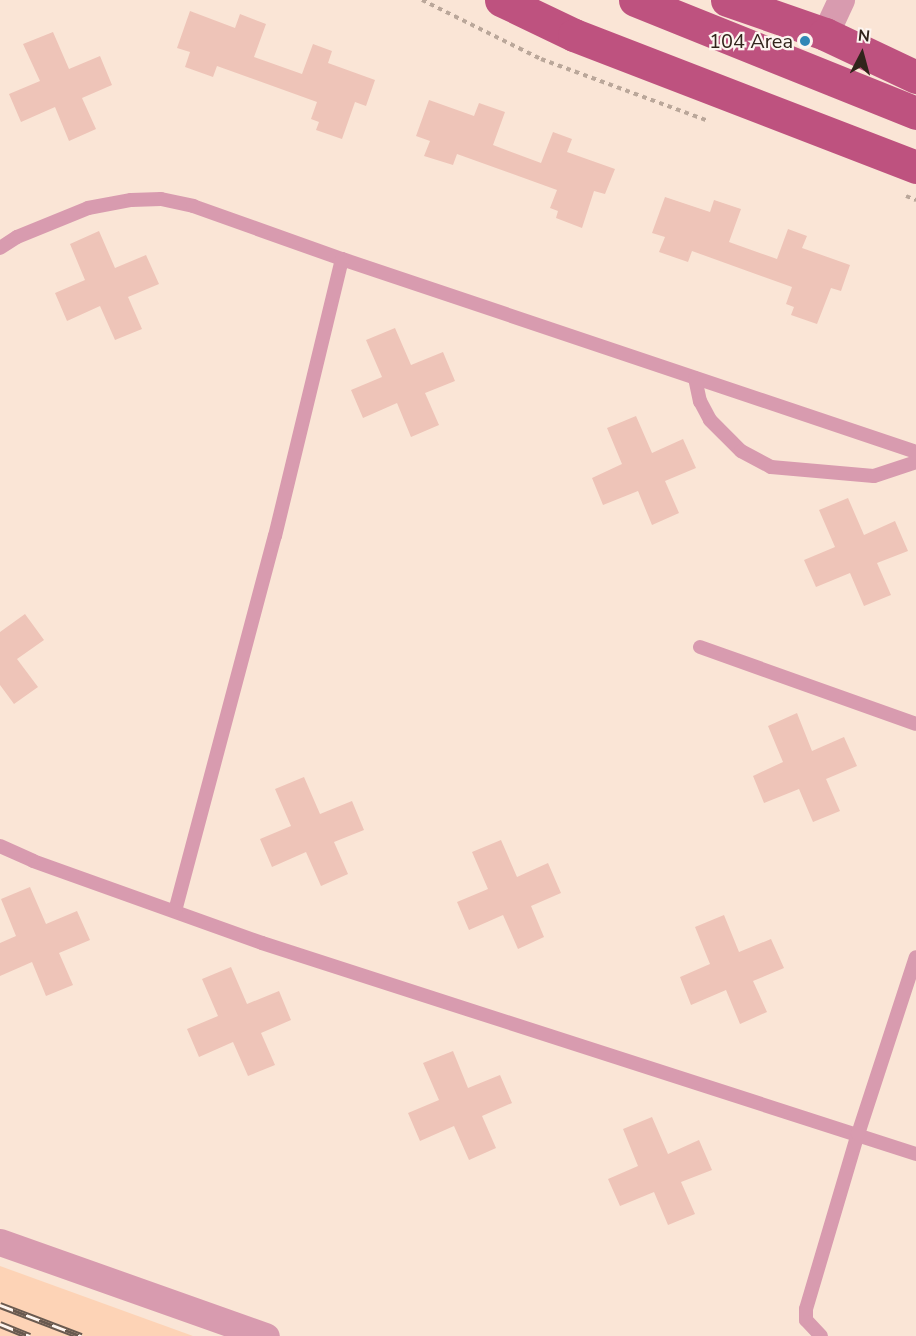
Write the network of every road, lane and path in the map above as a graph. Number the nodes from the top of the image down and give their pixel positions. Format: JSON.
{"nodes":[{"id":1,"x":501,"y":0,"type":"edge"},
{"id":2,"x":635,"y":0,"type":"edge"},
{"id":3,"x":727,"y":0,"type":"edge"},
{"id":4,"x":841,"y":0,"type":"edge"},
{"id":5,"x":825,"y":34,"type":"junction"},
{"id":6,"x":916,"y":77,"type":"edge"},
{"id":7,"x":916,"y":113,"type":"edge"},
{"id":8,"x":916,"y":167,"type":"edge"},
{"id":9,"x":0,"y":248,"type":"edge"},
{"id":10,"x":342,"y":259,"type":"junction"},
{"id":11,"x":695,"y":378,"type":"junction"},
{"id":12,"x":916,"y":452,"type":"edge"},
{"id":13,"x":916,"y":462,"type":"edge"},
{"id":14,"x":700,"y":647,"type":"dead end"},
{"id":15,"x":916,"y":724,"type":"edge"},
{"id":16,"x":0,"y":846,"type":"edge"},
{"id":17,"x":175,"y":911,"type":"junction"},
{"id":18,"x":916,"y":957,"type":"edge"},
{"id":19,"x":858,"y":1134,"type":"junction"},
{"id":20,"x":916,"y":1155,"type":"edge"},
{"id":21,"x":0,"y":1242,"type":"edge"},
{"id":22,"x":266,"y":1336,"type":"edge"},
{"id":23,"x":821,"y":1336,"type":"edge"}],
"edges":[{"from":1,"to":8,"type":"main road"},
{"from":2,"to":7,"type":"main road"},
{"from":3,"to":5,"type":"main road"},
{"from":4,"to":5,"type":"street"},
{"from":5,"to":6,"type":"main road"},
{"from":9,"to":10,"type":"lane"},
{"from":10,"to":11,"type":"lane"},
{"from":10,"to":17,"type":"lane"},
{"from":11,"to":12,"type":"lane"},
{"from":11,"to":13,"type":"lane"},
{"from":14,"to":15,"type":"lane"},
{"from":16,"to":17,"type":"lane"},
{"from":17,"to":19,"type":"lane"},
{"from":18,"to":19,"type":"lane"},
{"from":19,"to":20,"type":"lane"},
{"from":19,"to":23,"type":"lane"},
{"from":21,"to":22,"type":"street"}]}
